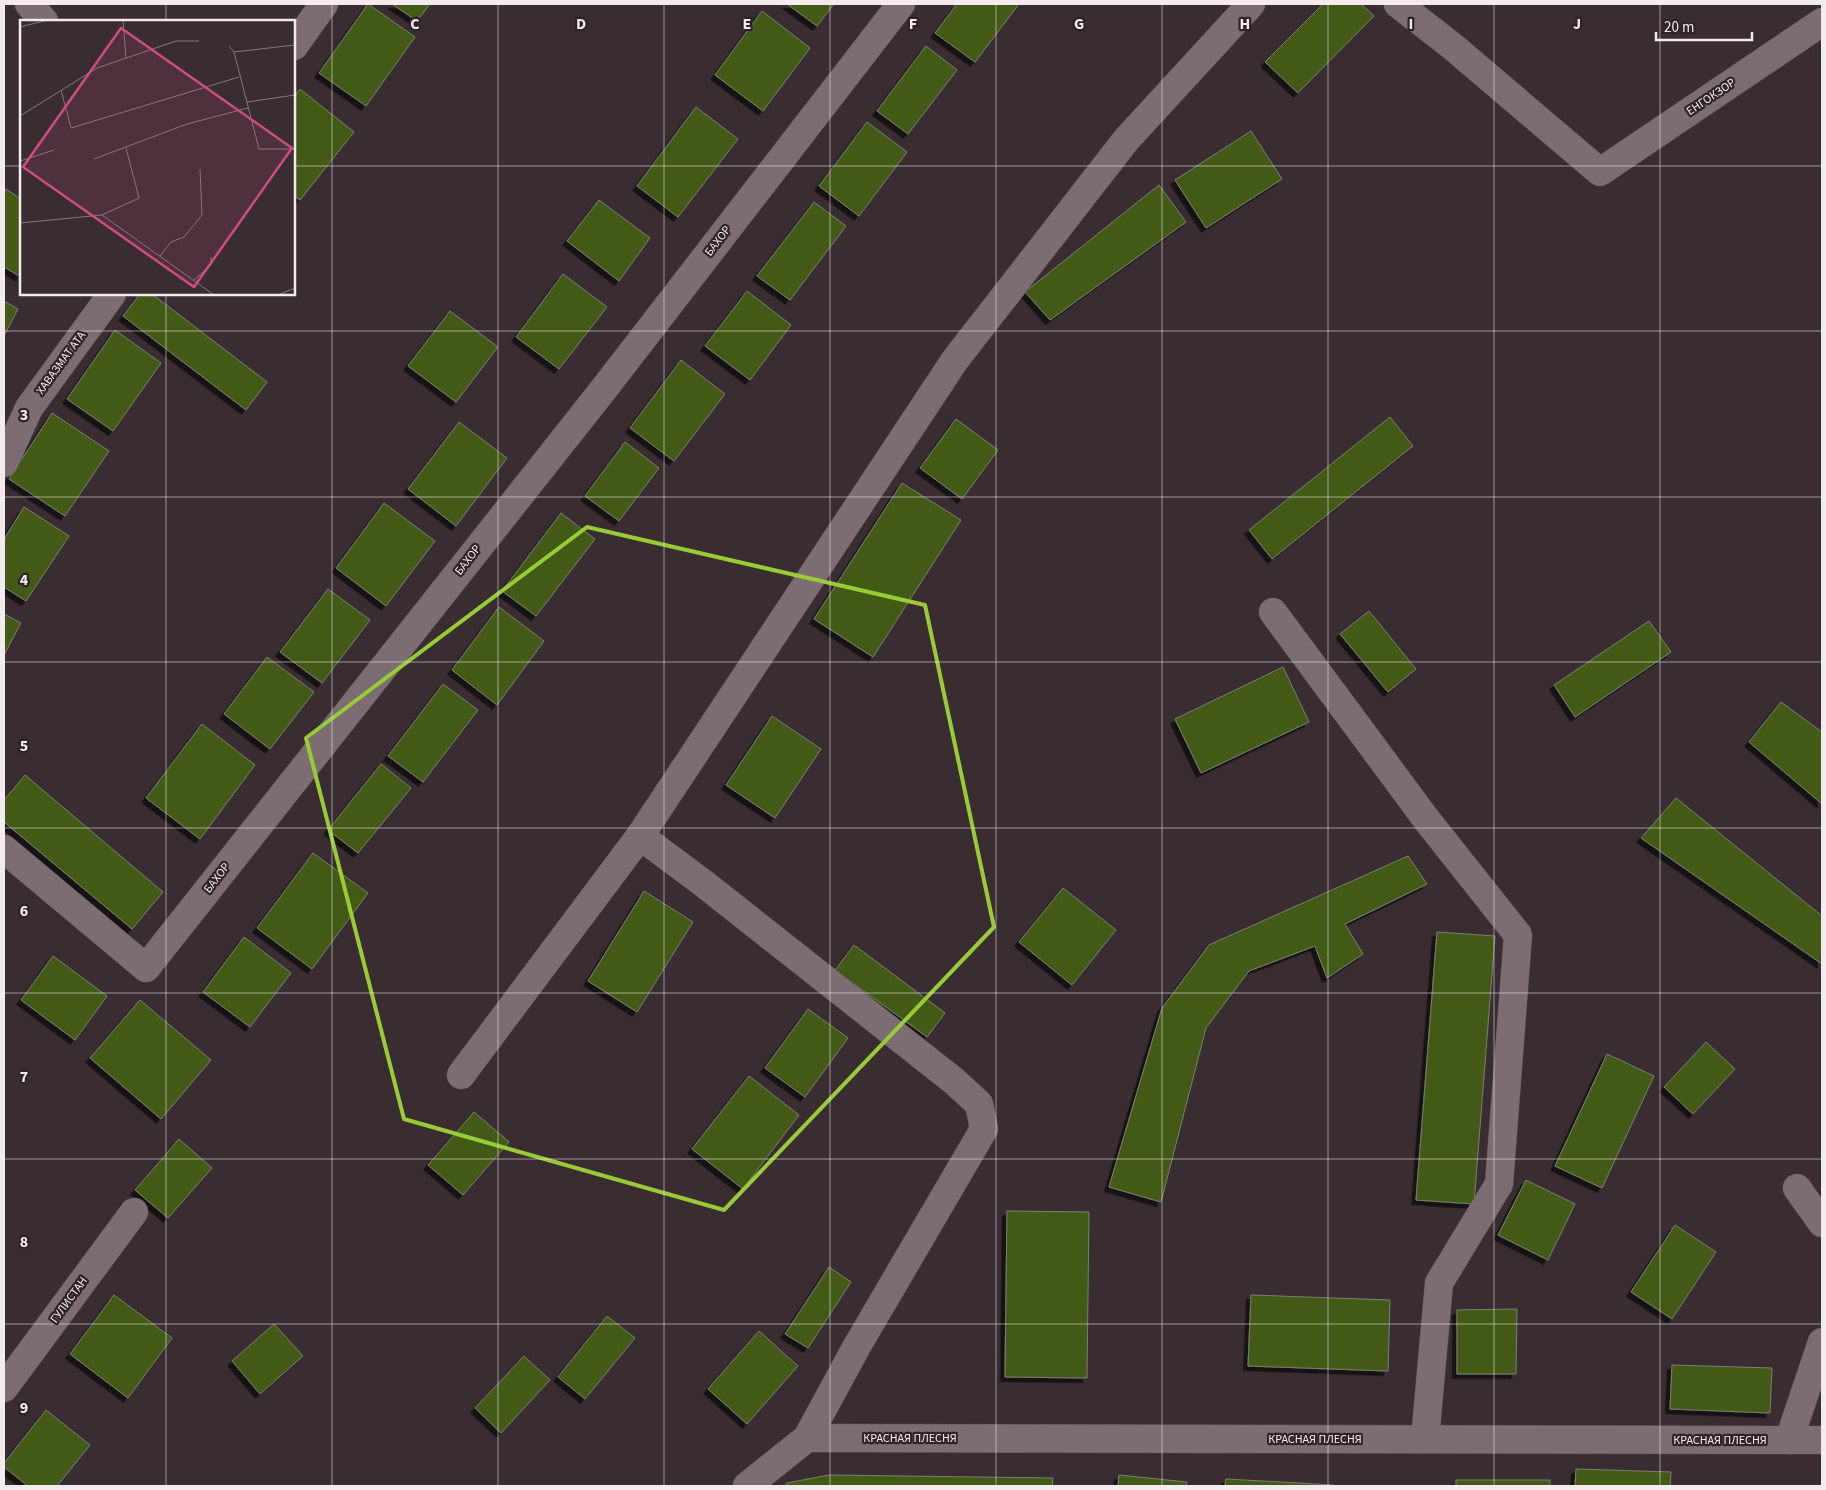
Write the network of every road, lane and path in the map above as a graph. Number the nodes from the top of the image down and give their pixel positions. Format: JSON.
{"nodes":[{"id":1,"x":29,"y":4,"type":"edge"},
{"id":2,"x":324,"y":4,"type":"edge"},
{"id":3,"x":901,"y":4,"type":"edge"},
{"id":4,"x":1251,"y":4,"type":"edge"},
{"id":5,"x":1398,"y":4,"type":"edge"},
{"id":6,"x":43,"y":20,"type":"edge"},
{"id":7,"x":1822,"y":22,"type":"edge"},
{"id":8,"x":295,"y":45,"type":"edge"},
{"id":9,"x":111,"y":295,"type":"edge"},
{"id":10,"x":4,"y":463,"type":"edge"},
{"id":11,"x":1274,"y":612,"type":"dead end"},
{"id":12,"x":640,"y":836,"type":"junction"},
{"id":13,"x":4,"y":849,"type":"edge"},
{"id":14,"x":461,"y":1075,"type":"dead end"},
{"id":15,"x":1797,"y":1188,"type":"dead end"},
{"id":16,"x":134,"y":1212,"type":"dead end"},
{"id":17,"x":1822,"y":1223,"type":"edge"},
{"id":18,"x":1822,"y":1342,"type":"edge"},
{"id":19,"x":4,"y":1388,"type":"edge"},
{"id":20,"x":807,"y":1438,"type":"junction"},
{"id":21,"x":1425,"y":1439,"type":"junction"},
{"id":22,"x":1789,"y":1440,"type":"junction"},
{"id":23,"x":1822,"y":1440,"type":"edge"},
{"id":24,"x":747,"y":1486,"type":"edge"}],
"edges":[{"from":1,"to":6,"type":"street"},
{"from":2,"to":8,"type":"street"},
{"from":3,"to":13,"type":"street","name":"БАХОР"},
{"from":4,"to":12,"type":"street"},
{"from":5,"to":7,"type":"street","name":"ЕНГОКЗОР"},
{"from":9,"to":10,"type":"street","name":"ХАВАЗМАТ АТА"},
{"from":11,"to":21,"type":"street"},
{"from":12,"to":14,"type":"street"},
{"from":12,"to":20,"type":"street"},
{"from":15,"to":17,"type":"street"},
{"from":16,"to":19,"type":"street","name":"ГУЛИСТАН"},
{"from":18,"to":22,"type":"street"},
{"from":20,"to":21,"type":"street","name":"КРАСНАЯ ПЛЕСНЯ"},
{"from":20,"to":24,"type":"street"},
{"from":21,"to":22,"type":"street","name":"КРАСНАЯ ПЛЕСНЯ"},
{"from":22,"to":23,"type":"street","name":"КРАСНАЯ ПЛЕСНЯ"}]}
